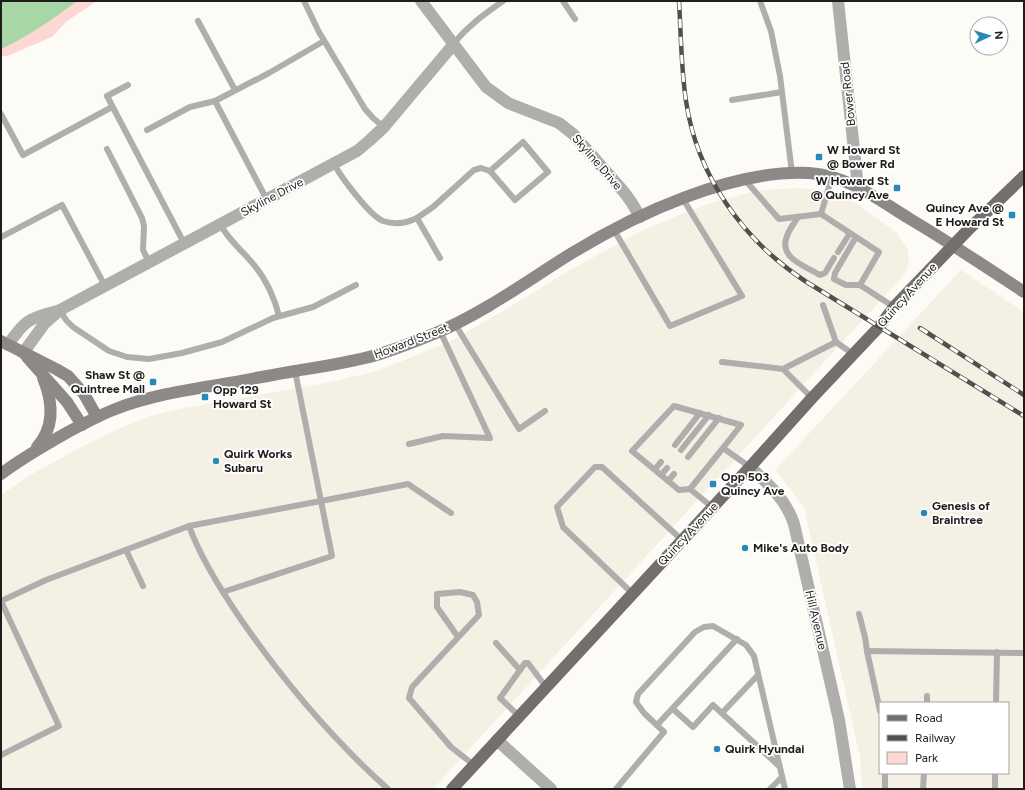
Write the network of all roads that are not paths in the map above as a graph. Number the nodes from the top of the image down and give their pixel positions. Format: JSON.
{"nodes":[{"id":1,"x":304,"y":1,"type":"edge"},
{"id":2,"x":421,"y":1,"type":"edge"},
{"id":3,"x":503,"y":1,"type":"edge"},
{"id":4,"x":563,"y":1,"type":"edge"},
{"id":5,"x":760,"y":1,"type":"edge"},
{"id":6,"x":838,"y":1,"type":"edge"},
{"id":7,"x":575,"y":19,"type":"dead end"},
{"id":8,"x":198,"y":20,"type":"dead end"},
{"id":9,"x":324,"y":42,"type":"junction"},
{"id":10,"x":453,"y":45,"type":"junction"},
{"id":11,"x":128,"y":85,"type":"dead end"},
{"id":12,"x":236,"y":90,"type":"junction"},
{"id":13,"x":782,"y":92,"type":"junction"},
{"id":14,"x":732,"y":100,"type":"dead end"},
{"id":15,"x":215,"y":101,"type":"junction"},
{"id":16,"x":112,"y":107,"type":"junction"},
{"id":17,"x":1,"y":114,"type":"edge"},
{"id":18,"x":384,"y":127,"type":"junction"},
{"id":19,"x":147,"y":130,"type":"dead end"},
{"id":20,"x":107,"y":149,"type":"dead end"},
{"id":21,"x":334,"y":164,"type":"junction"},
{"id":22,"x":490,"y":171,"type":"junction"},
{"id":23,"x":792,"y":173,"type":"junction"},
{"id":24,"x":832,"y":176,"type":"junction"},
{"id":25,"x":1024,"y":176,"type":"edge"},
{"id":26,"x":745,"y":180,"type":"junction"},
{"id":27,"x":858,"y":187,"type":"junction"},
{"id":28,"x":683,"y":199,"type":"junction"},
{"id":29,"x":267,"y":200,"type":"junction"},
{"id":30,"x":821,"y":214,"type":"junction"},
{"id":31,"x":640,"y":217,"type":"junction"},
{"id":32,"x":798,"y":217,"type":"junction"},
{"id":33,"x":417,"y":218,"type":"junction"},
{"id":34,"x":220,"y":224,"type":"junction"},
{"id":35,"x":614,"y":230,"type":"junction"},
{"id":36,"x":850,"y":233,"type":"junction"},
{"id":37,"x":1,"y":237,"type":"edge"},
{"id":38,"x":856,"y":237,"type":"junction"},
{"id":39,"x":184,"y":244,"type":"junction"},
{"id":40,"x":953,"y":245,"type":"junction"},
{"id":41,"x":838,"y":252,"type":"dead end"},
{"id":42,"x":440,"y":258,"type":"dead end"},
{"id":43,"x":834,"y":258,"type":"dead end"},
{"id":44,"x":149,"y":262,"type":"junction"},
{"id":45,"x":828,"y":268,"type":"junction"},
{"id":46,"x":835,"y":273,"type":"junction"},
{"id":47,"x":356,"y":285,"type":"dead end"},
{"id":48,"x":860,"y":285,"type":"junction"},
{"id":49,"x":105,"y":286,"type":"junction"},
{"id":50,"x":1024,"y":292,"type":"edge"},
{"id":51,"x":823,"y":305,"type":"dead end"},
{"id":52,"x":894,"y":307,"type":"junction"},
{"id":53,"x":60,"y":310,"type":"junction"},
{"id":54,"x":279,"y":316,"type":"junction"},
{"id":55,"x":455,"y":324,"type":"junction"},
{"id":56,"x":440,"y":331,"type":"junction"},
{"id":57,"x":836,"y":342,"type":"junction"},
{"id":58,"x":5,"y":343,"type":"edge"},
{"id":59,"x":23,"y":354,"type":"junction"},
{"id":60,"x":853,"y":354,"type":"junction"},
{"id":61,"x":722,"y":362,"type":"dead end"},
{"id":62,"x":783,"y":369,"type":"junction"},
{"id":63,"x":295,"y":371,"type":"junction"},
{"id":64,"x":41,"y":374,"type":"junction"},
{"id":65,"x":812,"y":398,"type":"junction"},
{"id":66,"x":545,"y":411,"type":"dead end"},
{"id":67,"x":700,"y":413,"type":"junction"},
{"id":68,"x":709,"y":415,"type":"junction"},
{"id":69,"x":97,"y":417,"type":"junction"},
{"id":70,"x":720,"y":418,"type":"junction"},
{"id":71,"x":82,"y":425,"type":"junction"},
{"id":72,"x":409,"y":444,"type":"dead end"},
{"id":73,"x":675,"y":445,"type":"dead end"},
{"id":74,"x":723,"y":448,"type":"junction"},
{"id":75,"x":681,"y":450,"type":"dead end"},
{"id":76,"x":33,"y":453,"type":"junction"},
{"id":77,"x":688,"y":456,"type":"dead end"},
{"id":78,"x":661,"y":462,"type":"dead end"},
{"id":79,"x":750,"y":467,"type":"junction"},
{"id":80,"x":667,"y":468,"type":"dead end"},
{"id":81,"x":655,"y":469,"type":"junction"},
{"id":82,"x":1,"y":474,"type":"edge"},
{"id":83,"x":674,"y":474,"type":"dead end"},
{"id":84,"x":661,"y":475,"type":"junction"},
{"id":85,"x":668,"y":481,"type":"junction"},
{"id":86,"x":690,"y":488,"type":"junction"},
{"id":87,"x":321,"y":501,"type":"junction"},
{"id":88,"x":712,"y":507,"type":"junction"},
{"id":89,"x":451,"y":513,"type":"dead end"},
{"id":90,"x":189,"y":526,"type":"junction"},
{"id":91,"x":682,"y":540,"type":"junction"},
{"id":92,"x":126,"y":550,"type":"junction"},
{"id":93,"x":143,"y":586,"type":"dead end"},
{"id":94,"x":223,"y":592,"type":"junction"},
{"id":95,"x":632,"y":593,"type":"junction"},
{"id":96,"x":859,"y":614,"type":"dead end"},
{"id":97,"x":458,"y":637,"type":"junction"},
{"id":98,"x":737,"y":639,"type":"junction"},
{"id":99,"x":496,"y":644,"type":"dead end"},
{"id":100,"x":867,"y":651,"type":"junction"},
{"id":101,"x":996,"y":652,"type":"junction"},
{"id":102,"x":1024,"y":653,"type":"edge"},
{"id":103,"x":520,"y":670,"type":"junction"},
{"id":104,"x":758,"y":675,"type":"junction"},
{"id":105,"x":546,"y":687,"type":"junction"},
{"id":106,"x":928,"y":696,"type":"dead end"},
{"id":107,"x":927,"y":702,"type":"edge"},
{"id":108,"x":996,"y":702,"type":"edge"},
{"id":109,"x":879,"y":706,"type":"edge"},
{"id":110,"x":673,"y":708,"type":"junction"},
{"id":111,"x":722,"y":713,"type":"junction"},
{"id":112,"x":519,"y":716,"type":"junction"},
{"id":113,"x":657,"y":725,"type":"junction"},
{"id":114,"x":497,"y":740,"type":"junction"},
{"id":115,"x":1,"y":755,"type":"edge"},
{"id":116,"x":474,"y":765,"type":"junction"},
{"id":117,"x":779,"y":766,"type":"junction"},
{"id":118,"x":886,"y":774,"type":"edge"},
{"id":119,"x":924,"y":774,"type":"edge"},
{"id":120,"x":995,"y":774,"type":"edge"},
{"id":121,"x":782,"y":777,"type":"junction"},
{"id":122,"x":388,"y":789,"type":"edge"},
{"id":123,"x":452,"y":789,"type":"edge"},
{"id":124,"x":551,"y":789,"type":"edge"},
{"id":125,"x":616,"y":789,"type":"edge"},
{"id":126,"x":770,"y":789,"type":"edge"},
{"id":127,"x":785,"y":789,"type":"edge"},
{"id":128,"x":850,"y":789,"type":"edge"},
{"id":129,"x":885,"y":789,"type":"edge"},
{"id":130,"x":923,"y":789,"type":"edge"},
{"id":131,"x":995,"y":789,"type":"edge"}],
"edges":[{"from":1,"to":9,"type":"lane"},
{"from":2,"to":10,"type":"street","name":"Skyline Drive"},
{"from":3,"to":10,"type":"lane"},
{"from":4,"to":7,"type":"lane"},
{"from":5,"to":13,"type":"lane"},
{"from":6,"to":27,"type":"street","name":"Bower Road"},
{"from":8,"to":12,"type":"lane"},
{"from":9,"to":12,"type":"lane"},
{"from":9,"to":18,"type":"lane"},
{"from":10,"to":18,"type":"street","name":"Skyline Drive"},
{"from":10,"to":31,"type":"street","name":"Skyline Drive"},
{"from":11,"to":16,"type":"lane"},
{"from":12,"to":15,"type":"lane"},
{"from":13,"to":14,"type":"lane"},
{"from":13,"to":23,"type":"lane"},
{"from":15,"to":19,"type":"lane"},
{"from":15,"to":29,"type":"lane"},
{"from":16,"to":17,"type":"lane"},
{"from":16,"to":39,"type":"lane"},
{"from":18,"to":21,"type":"street","name":"Skyline Drive"},
{"from":20,"to":44,"type":"lane"},
{"from":21,"to":29,"type":"street","name":"Skyline Drive"},
{"from":21,"to":33,"type":"lane"},
{"from":22,"to":22,"type":"lane"},
{"from":22,"to":33,"type":"lane"},
{"from":23,"to":24,"type":"street","name":"Howard Street"},
{"from":23,"to":26,"type":"street","name":"Howard Street"},
{"from":24,"to":27,"type":"street","name":"Howard Street"},
{"from":24,"to":30,"type":"lane"},
{"from":25,"to":40,"type":"main road","name":"Quincy Avenue"},
{"from":26,"to":28,"type":"street","name":"Howard Street"},
{"from":26,"to":32,"type":"lane"},
{"from":27,"to":40,"type":"street","name":"Howard Street"},
{"from":28,"to":31,"type":"street","name":"Howard Street"},
{"from":28,"to":35,"type":"lane"},
{"from":29,"to":34,"type":"street","name":"Skyline Drive"},
{"from":30,"to":32,"type":"lane"},
{"from":30,"to":36,"type":"lane"},
{"from":31,"to":35,"type":"street","name":"Howard Street"},
{"from":32,"to":45,"type":"lane"},
{"from":33,"to":42,"type":"lane"},
{"from":34,"to":39,"type":"street","name":"Skyline Drive"},
{"from":34,"to":54,"type":"lane"},
{"from":35,"to":55,"type":"street","name":"Howard Street"},
{"from":36,"to":38,"type":"lane"},
{"from":36,"to":41,"type":"lane"},
{"from":37,"to":49,"type":"lane"},
{"from":38,"to":46,"type":"lane"},
{"from":38,"to":48,"type":"lane"},
{"from":39,"to":44,"type":"street","name":"Skyline Drive"},
{"from":40,"to":50,"type":"street","name":"Howard Street"},
{"from":40,"to":52,"type":"main road","name":"Quincy Avenue"},
{"from":43,"to":45,"type":"lane"},
{"from":44,"to":49,"type":"street","name":"Skyline Drive"},
{"from":45,"to":46,"type":"lane"},
{"from":46,"to":48,"type":"lane"},
{"from":47,"to":54,"type":"lane"},
{"from":48,"to":52,"type":"lane"},
{"from":49,"to":53,"type":"street","name":"Skyline Drive"},
{"from":51,"to":57,"type":"lane"},
{"from":52,"to":60,"type":"main road","name":"Quincy Avenue"},
{"from":53,"to":54,"type":"lane"},
{"from":53,"to":58,"type":"street","name":"Skyline Drive"},
{"from":53,"to":59,"type":"street","name":"Skyline Drive"},
{"from":55,"to":56,"type":"street","name":"Howard Street"},
{"from":55,"to":66,"type":"lane"},
{"from":56,"to":63,"type":"street","name":"Howard Street"},
{"from":56,"to":72,"type":"lane"},
{"from":57,"to":60,"type":"lane"},
{"from":57,"to":62,"type":"lane"},
{"from":58,"to":59,"type":"street"},
{"from":59,"to":64,"type":"street"},
{"from":59,"to":69,"type":"street"},
{"from":60,"to":65,"type":"main road","name":"Quincy Avenue"},
{"from":61,"to":62,"type":"lane"},
{"from":62,"to":65,"type":"lane"},
{"from":63,"to":69,"type":"street","name":"Howard Street"},
{"from":63,"to":87,"type":"lane"},
{"from":64,"to":71,"type":"street"},
{"from":64,"to":76,"type":"street"},
{"from":65,"to":79,"type":"main road","name":"Quincy Avenue"},
{"from":67,"to":68,"type":"lane"},
{"from":67,"to":73,"type":"lane"},
{"from":67,"to":81,"type":"lane"},
{"from":68,"to":70,"type":"lane"},
{"from":68,"to":75,"type":"lane"},
{"from":69,"to":71,"type":"street","name":"Howard Street"},
{"from":70,"to":74,"type":"lane"},
{"from":70,"to":77,"type":"lane"},
{"from":71,"to":76,"type":"street","name":"Howard Street"},
{"from":74,"to":79,"type":"lane"},
{"from":74,"to":86,"type":"lane"},
{"from":76,"to":82,"type":"street","name":"Howard Street"},
{"from":78,"to":81,"type":"lane"},
{"from":79,"to":88,"type":"main road","name":"Quincy Avenue"},
{"from":79,"to":128,"type":"street","name":"Hill Avenue"},
{"from":80,"to":84,"type":"lane"},
{"from":81,"to":84,"type":"lane"},
{"from":83,"to":85,"type":"lane"},
{"from":84,"to":85,"type":"lane"},
{"from":85,"to":86,"type":"lane"},
{"from":86,"to":88,"type":"lane"},
{"from":87,"to":89,"type":"lane"},
{"from":87,"to":90,"type":"lane"},
{"from":87,"to":94,"type":"lane"},
{"from":88,"to":91,"type":"main road","name":"Quincy Avenue"},
{"from":90,"to":92,"type":"lane"},
{"from":90,"to":94,"type":"lane"},
{"from":91,"to":95,"type":"main road","name":"Quincy Avenue"},
{"from":91,"to":95,"type":"lane"},
{"from":92,"to":93,"type":"lane"},
{"from":92,"to":115,"type":"lane"},
{"from":94,"to":122,"type":"lane"},
{"from":95,"to":105,"type":"main road","name":"Quincy Avenue"},
{"from":96,"to":100,"type":"lane"},
{"from":97,"to":97,"type":"lane"},
{"from":97,"to":116,"type":"lane"},
{"from":98,"to":104,"type":"lane"},
{"from":98,"to":110,"type":"lane"},
{"from":98,"to":113,"type":"lane"},
{"from":99,"to":103,"type":"lane"},
{"from":100,"to":101,"type":"lane"},
{"from":100,"to":109,"type":"lane"},
{"from":101,"to":102,"type":"lane"},
{"from":101,"to":108,"type":"lane"},
{"from":103,"to":105,"type":"lane"},
{"from":103,"to":112,"type":"lane"},
{"from":104,"to":111,"type":"lane"},
{"from":104,"to":117,"type":"lane"},
{"from":105,"to":112,"type":"main road","name":"Quincy Avenue"},
{"from":106,"to":107,"type":"lane"},
{"from":110,"to":111,"type":"lane"},
{"from":110,"to":113,"type":"lane"},
{"from":111,"to":117,"type":"lane"},
{"from":112,"to":114,"type":"main road","name":"Quincy Avenue"},
{"from":113,"to":125,"type":"lane"},
{"from":114,"to":116,"type":"main road","name":"Quincy Avenue"},
{"from":114,"to":124,"type":"street"},
{"from":116,"to":123,"type":"main road","name":"Quincy Avenue"},
{"from":117,"to":121,"type":"lane"},
{"from":118,"to":129,"type":"lane"},
{"from":119,"to":130,"type":"lane"},
{"from":120,"to":131,"type":"lane"},
{"from":121,"to":126,"type":"lane"},
{"from":121,"to":127,"type":"lane"}]}
